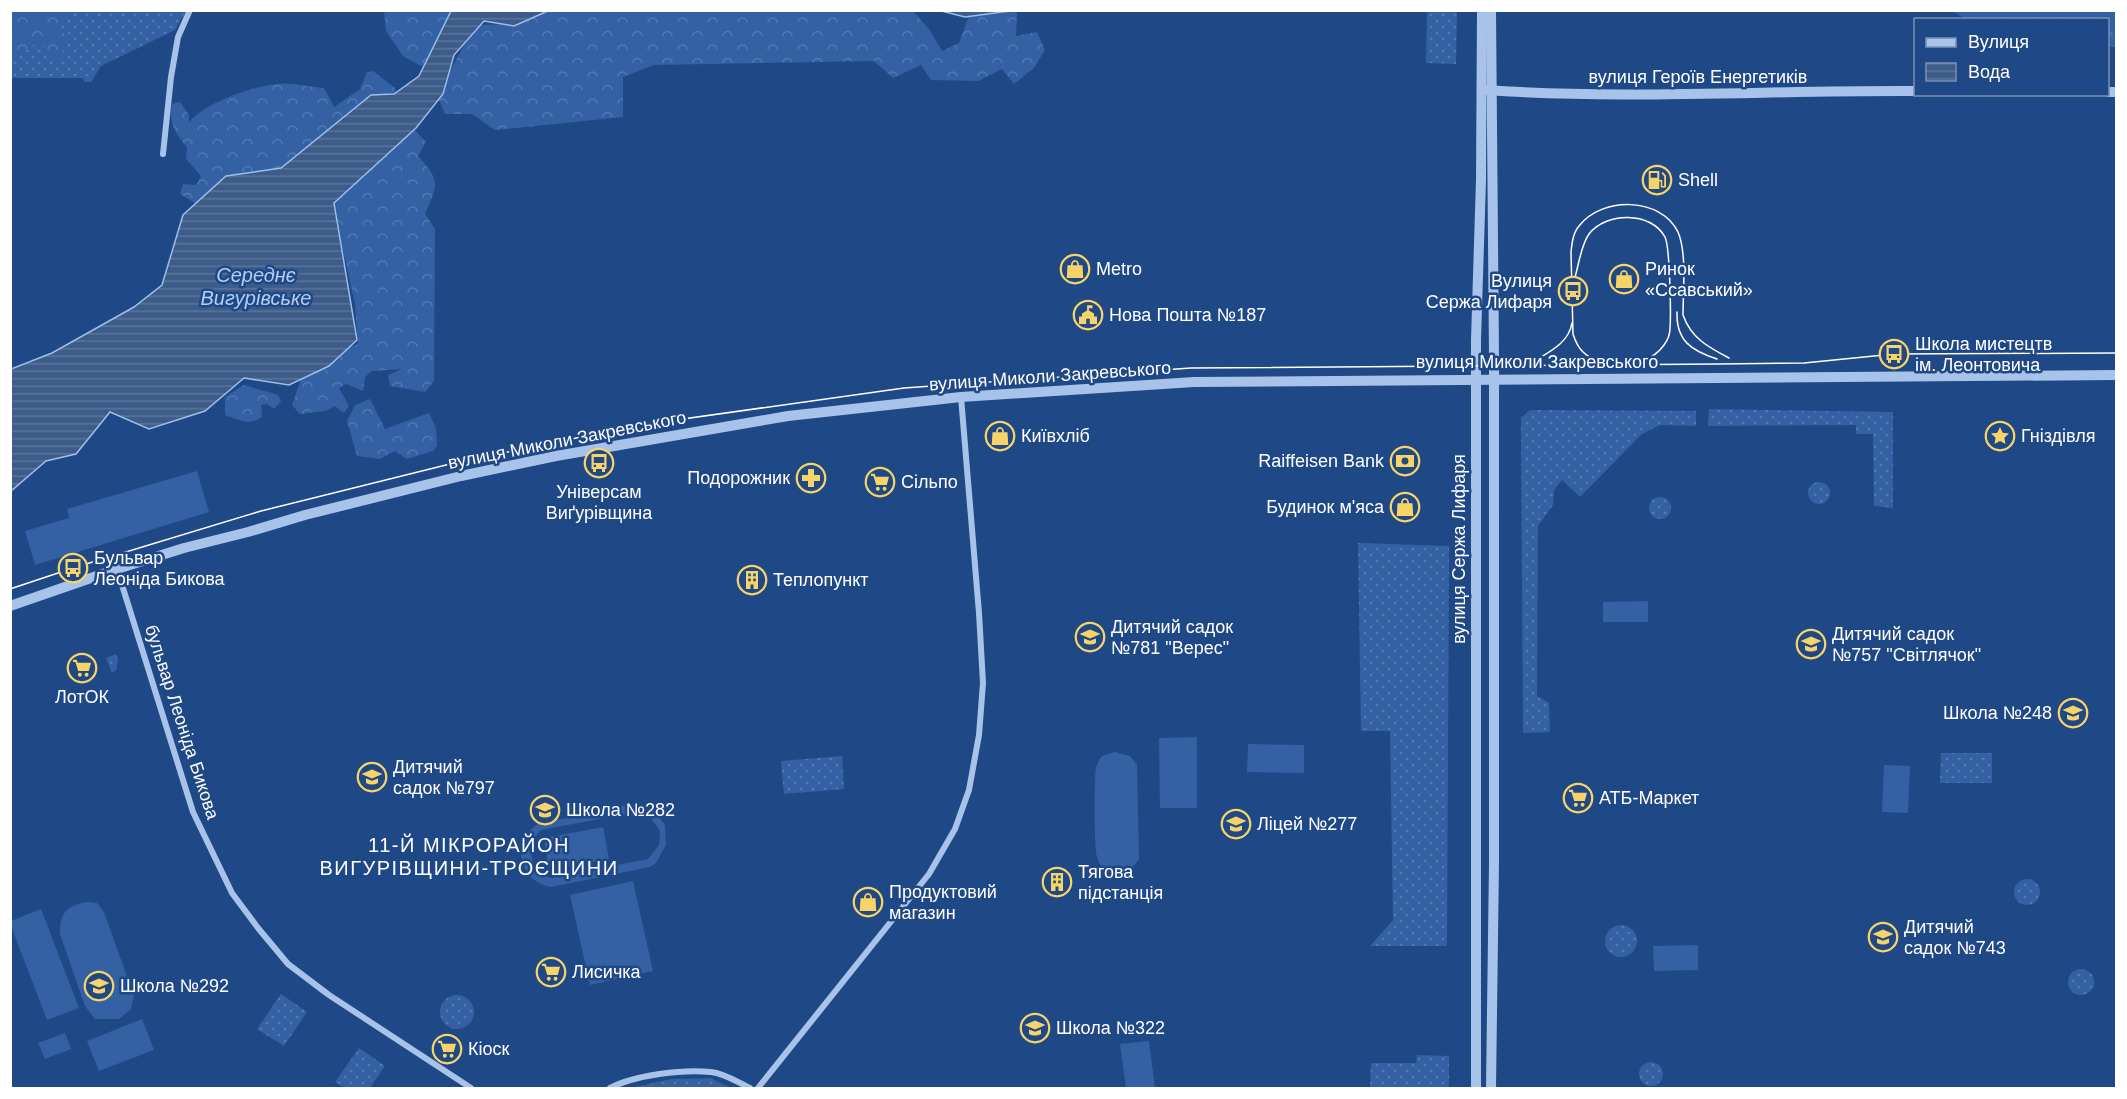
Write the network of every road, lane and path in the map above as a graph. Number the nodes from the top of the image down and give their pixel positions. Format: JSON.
{"nodes":[{"id":1,"x":190,"y":10,"type":"edge"},
{"id":2,"x":1482,"y":10,"type":"edge"},
{"id":3,"x":1491,"y":10,"type":"edge"},
{"id":4,"x":1486,"y":90,"type":"junction"},
{"id":5,"x":1914,"y":91,"type":"edge"},
{"id":6,"x":163,"y":154,"type":"dead end"},
{"id":7,"x":2116,"y":375,"type":"edge"},
{"id":8,"x":1476,"y":379,"type":"junction"},
{"id":9,"x":1494,"y":379,"type":"junction"},
{"id":10,"x":961,"y":397,"type":"junction"},
{"id":11,"x":117,"y":569,"type":"junction"},
{"id":12,"x":10,"y":606,"type":"edge"},
{"id":13,"x":471,"y":1089,"type":"edge"},
{"id":14,"x":610,"y":1089,"type":"edge"},
{"id":15,"x":750,"y":1089,"type":"edge"},
{"id":16,"x":758,"y":1089,"type":"edge"},
{"id":17,"x":1476,"y":1089,"type":"edge"},
{"id":18,"x":1491,"y":1089,"type":"edge"}],
"edges":[{"from":1,"to":6,"type":"street"},
{"from":2,"to":4,"type":"street","name":"вулиця Сержа Лифаря"},
{"from":3,"to":4,"type":"street","name":"вулиця Сержа Лифаря"},
{"from":4,"to":5,"type":"street","name":"вулиця Героїв Енергетиків"},
{"from":4,"to":8,"type":"street","name":"вулиця Сержа Лифаря"},
{"from":4,"to":9,"type":"street","name":"вулиця Сержа Лифаря"},
{"from":7,"to":9,"type":"street","name":"вулиця Миколи Закревського"},
{"from":8,"to":9,"type":"street","name":"вулиця Миколи Закревського"},
{"from":8,"to":10,"type":"street","name":"вулиця Миколи Закревського"},
{"from":8,"to":17,"type":"street","name":"вулиця Сержа Лифаря"},
{"from":9,"to":18,"type":"street","name":"вулиця Сержа Лифаря"},
{"from":10,"to":11,"type":"street","name":"вулиця Миколи Закревського"},
{"from":10,"to":16,"type":"street"},
{"from":11,"to":12,"type":"street","name":"вулиця Миколи Закревського"},
{"from":11,"to":13,"type":"street","name":"бульвар Леоніда Бикова"},
{"from":14,"to":15,"type":"street"}]}
